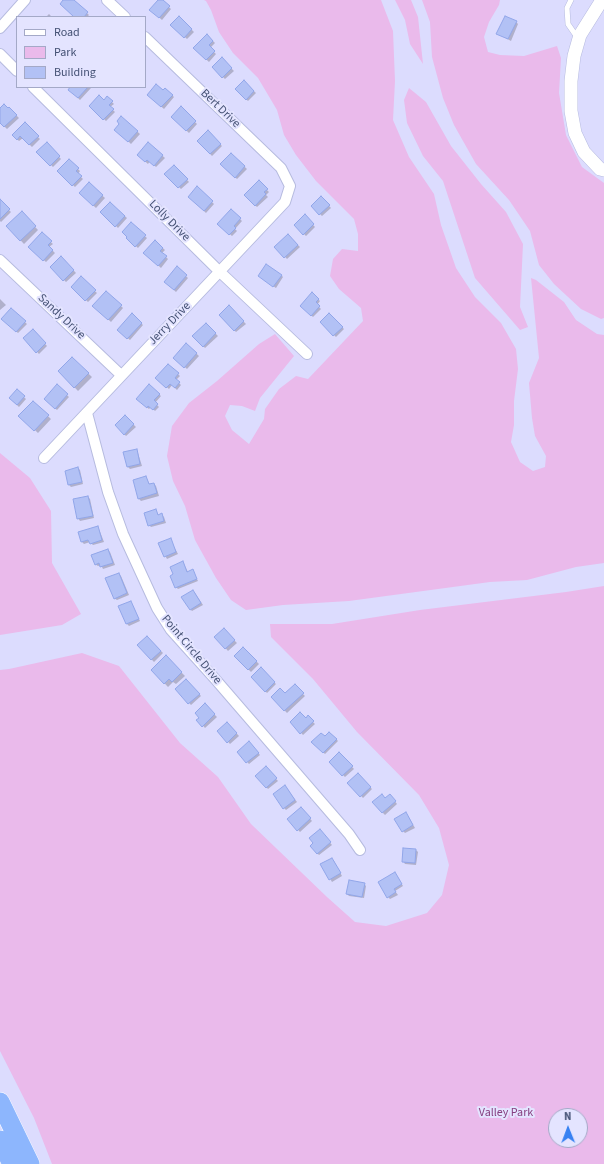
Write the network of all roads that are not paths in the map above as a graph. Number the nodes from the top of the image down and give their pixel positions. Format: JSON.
{"nodes":[{"id":1,"x":25,"y":0,"type":"edge"},
{"id":2,"x":107,"y":0,"type":"edge"},
{"id":3,"x":571,"y":0,"type":"edge"},
{"id":4,"x":602,"y":0,"type":"edge"},
{"id":5,"x":124,"y":16,"type":"edge"},
{"id":6,"x":0,"y":28,"type":"edge"},
{"id":7,"x":146,"y":38,"type":"edge"},
{"id":8,"x":579,"y":39,"type":"junction"},
{"id":9,"x":0,"y":54,"type":"edge"},
{"id":10,"x":16,"y":70,"type":"edge"},
{"id":11,"x":34,"y":88,"type":"edge"},
{"id":12,"x":604,"y":170,"type":"edge"},
{"id":13,"x":290,"y":186,"type":"joint"},
{"id":14,"x":0,"y":260,"type":"edge"},
{"id":15,"x":220,"y":272,"type":"junction"},
{"id":16,"x":307,"y":354,"type":"dead end"},
{"id":17,"x":121,"y":375,"type":"junction"},
{"id":18,"x":86,"y":413,"type":"junction"},
{"id":19,"x":44,"y":458,"type":"dead end"},
{"id":20,"x":360,"y":850,"type":"dead end"},
{"id":21,"x":0,"y":1102,"type":"edge"},
{"id":22,"x":0,"y":1140,"type":"edge"},
{"id":23,"x":12,"y":1164,"type":"edge"},
{"id":24,"x":30,"y":1164,"type":"edge"}],
"edges":[{"from":1,"to":6,"type":"street"},
{"from":2,"to":5,"type":"street"},
{"from":3,"to":8,"type":"lane"},
{"from":4,"to":8,"type":"street"},
{"from":7,"to":13,"type":"street","name":"Bert Drive"},
{"from":8,"to":12,"type":"street"},
{"from":9,"to":10,"type":"street"},
{"from":11,"to":15,"type":"street","name":"Lolly Drive"},
{"from":13,"to":15,"type":"street","name":"Jerry Drive"},
{"from":14,"to":17,"type":"street","name":"Sandy Drive"},
{"from":15,"to":16,"type":"street","name":"Lolly Drive"},
{"from":15,"to":17,"type":"street","name":"Jerry Drive"},
{"from":17,"to":18,"type":"street","name":"Jerry Drive"},
{"from":18,"to":19,"type":"street","name":"Jerry Drive"},
{"from":18,"to":20,"type":"street","name":"Point Circle Drive"},
{"from":21,"to":24,"type":"highway"},
{"from":22,"to":23,"type":"highway"}]}
